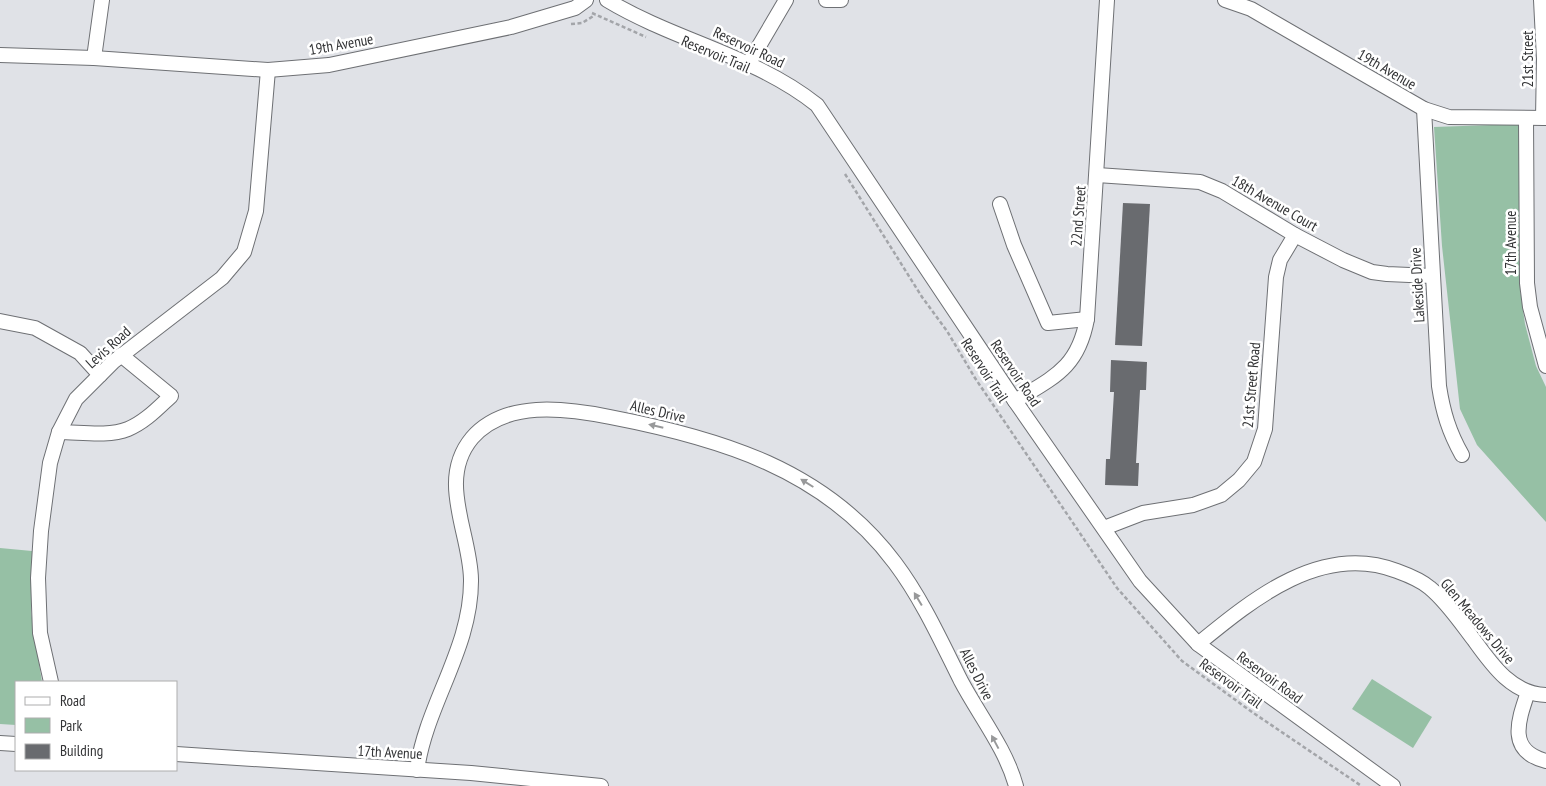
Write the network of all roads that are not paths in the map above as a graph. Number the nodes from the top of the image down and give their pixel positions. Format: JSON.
{"nodes":[{"id":1,"x":102,"y":0,"type":"edge"},
{"id":2,"x":607,"y":0,"type":"edge"},
{"id":3,"x":786,"y":0,"type":"edge"},
{"id":4,"x":826,"y":0,"type":"edge"},
{"id":5,"x":841,"y":0,"type":"edge"},
{"id":6,"x":1107,"y":0,"type":"edge"},
{"id":7,"x":1225,"y":0,"type":"edge"},
{"id":8,"x":1541,"y":0,"type":"edge"},
{"id":9,"x":584,"y":2,"type":"edge"},
{"id":10,"x":0,"y":56,"type":"edge"},
{"id":11,"x":94,"y":58,"type":"junction"},
{"id":12,"x":749,"y":63,"type":"junction"},
{"id":13,"x":268,"y":70,"type":"junction"},
{"id":14,"x":1424,"y":109,"type":"junction"},
{"id":15,"x":1526,"y":118,"type":"junction"},
{"id":16,"x":1545,"y":118,"type":"edge"},
{"id":17,"x":1097,"y":175,"type":"junction"},
{"id":18,"x":1000,"y":204,"type":"dead end"},
{"id":19,"x":1295,"y":235,"type":"junction"},
{"id":20,"x":1432,"y":276,"type":"junction"},
{"id":21,"x":1087,"y":319,"type":"junction"},
{"id":22,"x":0,"y":321,"type":"edge"},
{"id":23,"x":121,"y":355,"type":"junction"},
{"id":24,"x":1546,"y":366,"type":"edge"},
{"id":25,"x":100,"y":375,"type":"junction"},
{"id":26,"x":1015,"y":402,"type":"junction"},
{"id":27,"x":59,"y":432,"type":"junction"},
{"id":28,"x":1462,"y":455,"type":"dead end"},
{"id":29,"x":1104,"y":528,"type":"junction"},
{"id":30,"x":1198,"y":644,"type":"junction"},
{"id":31,"x":51,"y":681,"type":"edge"},
{"id":32,"x":1528,"y":692,"type":"junction"},
{"id":33,"x":1546,"y":696,"type":"edge"},
{"id":34,"x":0,"y":743,"type":"edge"},
{"id":35,"x":15,"y":744,"type":"edge"},
{"id":36,"x":178,"y":754,"type":"edge"},
{"id":37,"x":1546,"y":761,"type":"edge"},
{"id":38,"x":416,"y":770,"type":"junction"},
{"id":39,"x":1372,"y":770,"type":"junction"},
{"id":40,"x":601,"y":786,"type":"edge"},
{"id":41,"x":1016,"y":786,"type":"edge"},
{"id":42,"x":1375,"y":786,"type":"edge"},
{"id":43,"x":1393,"y":786,"type":"edge"}],
"edges":[{"from":1,"to":11,"type":"street"},
{"from":2,"to":12,"type":"street","name":"Reservoir Road"},
{"from":3,"to":12,"type":"street"},
{"from":4,"to":5,"type":"street"},
{"from":6,"to":17,"type":"street","name":"22nd Street"},
{"from":7,"to":14,"type":"street","name":"19th Avenue"},
{"from":8,"to":16,"type":"street","name":"21st Street"},
{"from":9,"to":13,"type":"street","name":"19th Avenue"},
{"from":10,"to":11,"type":"street","name":"19th Avenue"},
{"from":11,"to":13,"type":"street","name":"19th Avenue"},
{"from":12,"to":26,"type":"street","name":"Reservoir Road"},
{"from":13,"to":23,"type":"street","name":"Levis Road"},
{"from":14,"to":15,"type":"street","name":"19th Avenue"},
{"from":14,"to":20,"type":"street","name":"Lakeside Drive"},
{"from":15,"to":16,"type":"street","name":"19th Avenue"},
{"from":15,"to":24,"type":"street","name":"17th Avenue"},
{"from":17,"to":19,"type":"street","name":"18th Avenue Court"},
{"from":17,"to":21,"type":"street","name":"22nd Street"},
{"from":18,"to":21,"type":"street"},
{"from":19,"to":20,"type":"street","name":"18th Avenue Court"},
{"from":19,"to":29,"type":"street","name":"21st Street Road"},
{"from":20,"to":28,"type":"street","name":"Lakeside Drive"},
{"from":21,"to":26,"type":"street","name":"22nd Street"},
{"from":22,"to":25,"type":"street"},
{"from":23,"to":25,"type":"street","name":"Levis Road"},
{"from":23,"to":27,"type":"street"},
{"from":25,"to":27,"type":"street","name":"Levis Road"},
{"from":26,"to":29,"type":"street","name":"Reservoir Road"},
{"from":27,"to":31,"type":"street","name":"Levis Road"},
{"from":29,"to":30,"type":"street","name":"Reservoir Road"},
{"from":30,"to":32,"type":"street","name":"Glen Meadows Drive"},
{"from":30,"to":39,"type":"street","name":"Reservoir Road"},
{"from":32,"to":33,"type":"street","name":"Glen Meadows Drive"},
{"from":32,"to":37,"type":"street"},
{"from":34,"to":35,"type":"street"},
{"from":36,"to":38,"type":"street","name":"17th Avenue"},
{"from":38,"to":40,"type":"street","name":"17th Avenue"},
{"from":41,"to":38,"type":"street","name":"Alles Drive","one_way":true},
{"from":39,"to":42,"type":"street"},
{"from":39,"to":43,"type":"street","name":"Reservoir Road"}]}
